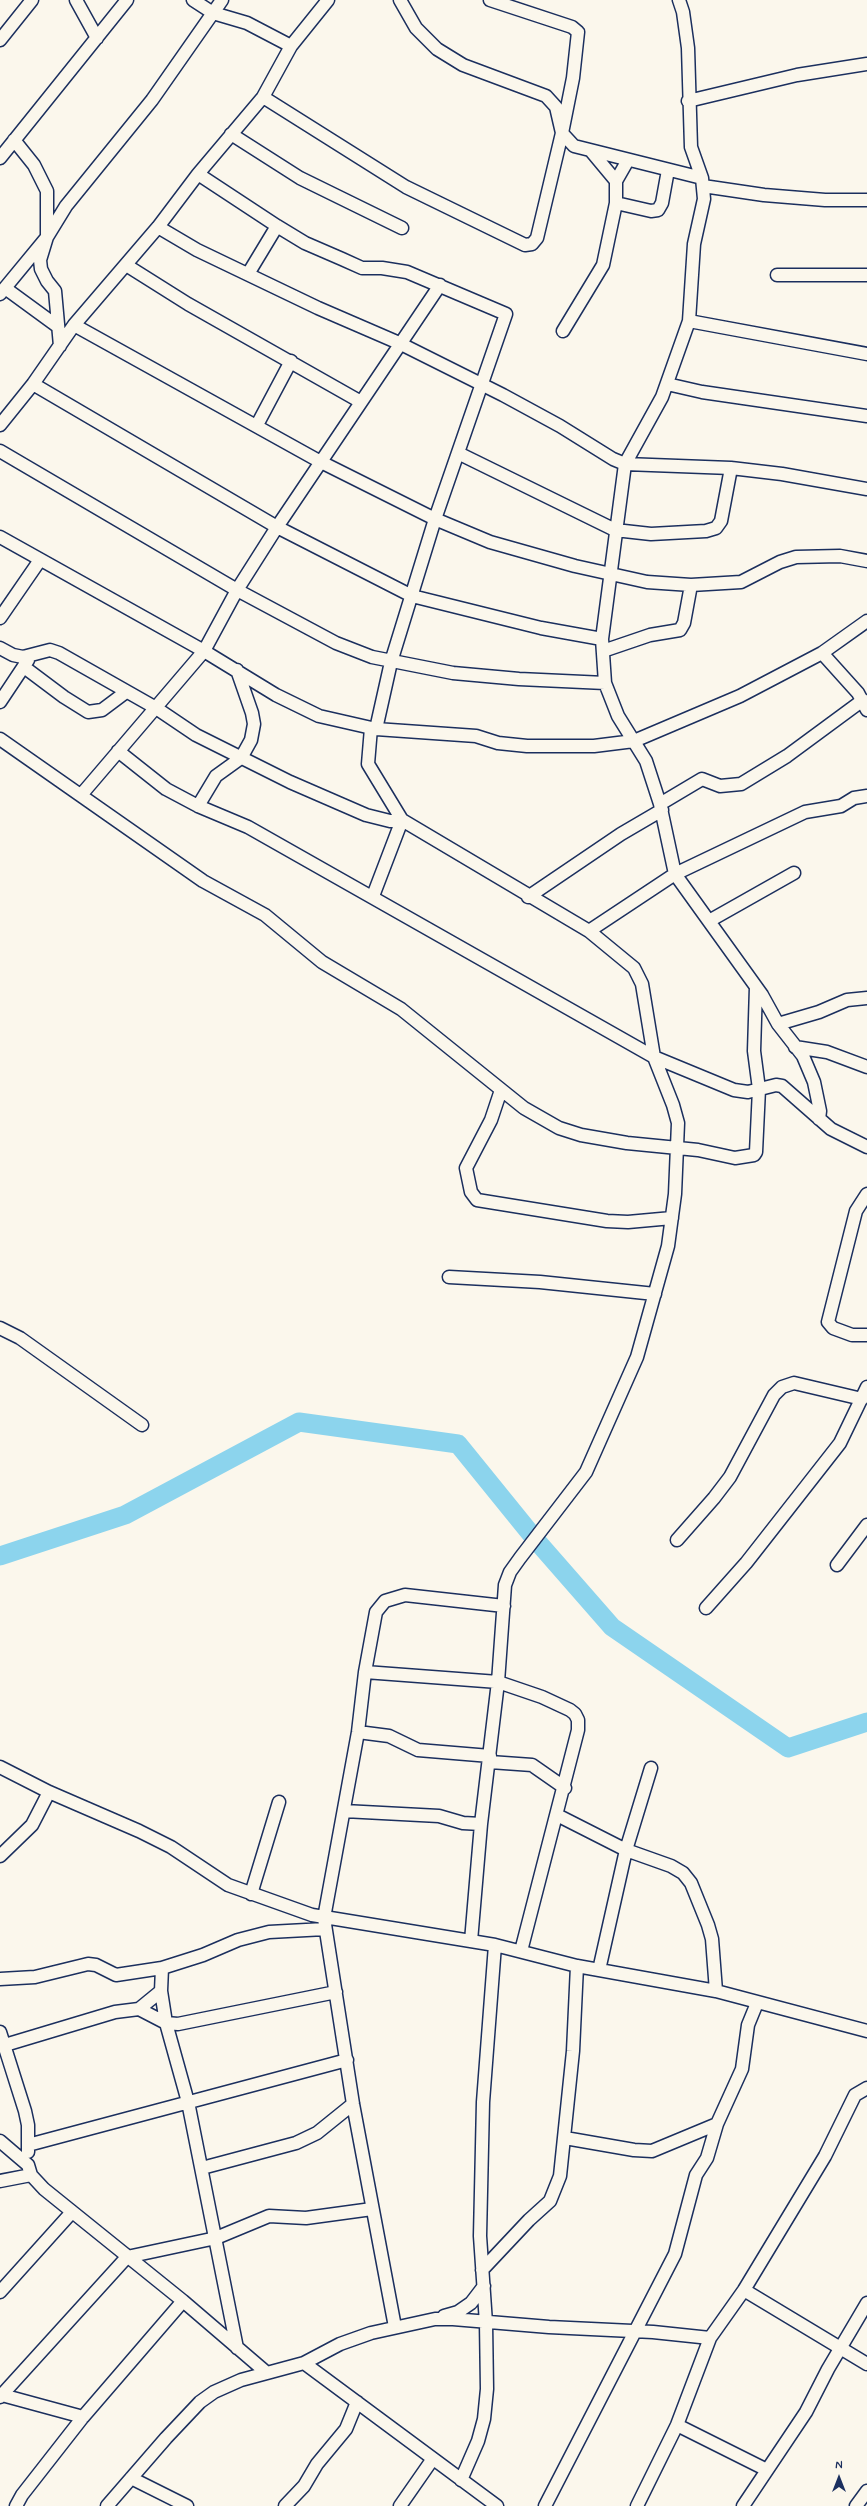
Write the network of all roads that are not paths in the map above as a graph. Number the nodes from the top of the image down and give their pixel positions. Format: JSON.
{"nodes":[{"id":1,"x":32,"y":0,"type":"edge"},
{"id":2,"x":76,"y":0,"type":"edge"},
{"id":3,"x":127,"y":0,"type":"edge"},
{"id":4,"x":193,"y":0,"type":"edge"},
{"id":5,"x":222,"y":0,"type":"edge"},
{"id":6,"x":328,"y":0,"type":"edge"},
{"id":7,"x":400,"y":0,"type":"edge"},
{"id":8,"x":490,"y":0,"type":"edge"},
{"id":9,"x":678,"y":0,"type":"edge"},
{"id":10,"x":213,"y":13,"type":"junction"},
{"id":11,"x":97,"y":38,"type":"junction"},
{"id":12,"x":0,"y":40,"type":"edge"},
{"id":13,"x":291,"y":46,"type":"junction"},
{"id":14,"x":867,"y":64,"type":"edge"},
{"id":15,"x":263,"y":97,"type":"junction"},
{"id":16,"x":688,"y":101,"type":"junction"},
{"id":17,"x":231,"y":134,"type":"junction"},
{"id":18,"x":562,"y":134,"type":"junction"},
{"id":19,"x":14,"y":140,"type":"junction"},
{"id":20,"x":591,"y":151,"type":"junction"},
{"id":21,"x":0,"y":158,"type":"edge"},
{"id":22,"x":628,"y":160,"type":"junction"},
{"id":23,"x":668,"y":170,"type":"junction"},
{"id":24,"x":198,"y":174,"type":"junction"},
{"id":25,"x":616,"y":181,"type":"junction"},
{"id":26,"x":703,"y":182,"type":"junction"},
{"id":27,"x":867,"y":200,"type":"edge"},
{"id":28,"x":616,"y":203,"type":"junction"},
{"id":29,"x":277,"y":226,"type":"junction"},
{"id":30,"x":158,"y":227,"type":"junction"},
{"id":31,"x":402,"y":228,"type":"dead end"},
{"id":32,"x":47,"y":237,"type":"junction"},
{"id":33,"x":126,"y":265,"type":"junction"},
{"id":34,"x":248,"y":274,"type":"junction"},
{"id":35,"x":777,"y":275,"type":"dead end"},
{"id":36,"x":867,"y":275,"type":"edge"},
{"id":37,"x":440,"y":285,"type":"junction"},
{"id":38,"x":3,"y":291,"type":"edge"},
{"id":39,"x":689,"y":321,"type":"junction"},
{"id":40,"x":74,"y":325,"type":"junction"},
{"id":41,"x":57,"y":326,"type":"junction"},
{"id":42,"x":563,"y":331,"type":"dead end"},
{"id":43,"x":400,"y":343,"type":"junction"},
{"id":44,"x":60,"y":346,"type":"junction"},
{"id":45,"x":867,"y":354,"type":"edge"},
{"id":46,"x":291,"y":362,"type":"junction"},
{"id":47,"x":33,"y":384,"type":"junction"},
{"id":48,"x":667,"y":384,"type":"junction"},
{"id":49,"x":482,"y":385,"type":"junction"},
{"id":50,"x":360,"y":402,"type":"junction"},
{"id":51,"x":867,"y":416,"type":"edge"},
{"id":52,"x":257,"y":425,"type":"junction"},
{"id":53,"x":0,"y":426,"type":"edge"},
{"id":54,"x":0,"y":451,"type":"edge"},
{"id":55,"x":458,"y":453,"type":"junction"},
{"id":56,"x":319,"y":461,"type":"junction"},
{"id":57,"x":626,"y":464,"type":"junction"},
{"id":58,"x":731,"y":468,"type":"junction"},
{"id":59,"x":867,"y":489,"type":"edge"},
{"id":60,"x":435,"y":520,"type":"junction"},
{"id":61,"x":277,"y":526,"type":"junction"},
{"id":62,"x":615,"y":530,"type":"junction"},
{"id":63,"x":0,"y":537,"type":"edge"},
{"id":64,"x":40,"y":560,"type":"junction"},
{"id":65,"x":867,"y":561,"type":"edge"},
{"id":66,"x":610,"y":573,"type":"junction"},
{"id":67,"x":691,"y":586,"type":"junction"},
{"id":68,"x":237,"y":590,"type":"junction"},
{"id":69,"x":412,"y":596,"type":"junction"},
{"id":70,"x":0,"y":618,"type":"edge"},
{"id":71,"x":867,"y":622,"type":"edge"},
{"id":72,"x":602,"y":645,"type":"junction"},
{"id":73,"x":0,"y":648,"type":"edge"},
{"id":74,"x":204,"y":651,"type":"junction"},
{"id":75,"x":822,"y":653,"type":"junction"},
{"id":76,"x":33,"y":655,"type":"junction"},
{"id":77,"x":391,"y":662,"type":"junction"},
{"id":78,"x":24,"y":667,"type":"junction"},
{"id":79,"x":237,"y":670,"type":"junction"},
{"id":80,"x":605,"y":683,"type":"junction"},
{"id":81,"x":126,"y":692,"type":"junction"},
{"id":82,"x":0,"y":702,"type":"edge"},
{"id":83,"x":865,"y":705,"type":"edge"},
{"id":84,"x":156,"y":708,"type":"junction"},
{"id":85,"x":374,"y":729,"type":"junction"},
{"id":86,"x":0,"y":739,"type":"edge"},
{"id":87,"x":634,"y":741,"type":"junction"},
{"id":88,"x":118,"y":751,"type":"junction"},
{"id":89,"x":241,"y":758,"type":"junction"},
{"id":90,"x":81,"y":795,"type":"junction"},
{"id":91,"x":867,"y":796,"type":"edge"},
{"id":92,"x":198,"y":806,"type":"junction"},
{"id":93,"x":661,"y":807,"type":"junction"},
{"id":94,"x":402,"y":820,"type":"junction"},
{"id":95,"x":794,"y":873,"type":"dead end"},
{"id":96,"x":675,"y":874,"type":"junction"},
{"id":97,"x":372,"y":896,"type":"junction"},
{"id":98,"x":528,"y":897,"type":"junction"},
{"id":99,"x":709,"y":921,"type":"junction"},
{"id":100,"x":589,"y":932,"type":"junction"},
{"id":101,"x":756,"y":987,"type":"junction"},
{"id":102,"x":867,"y":998,"type":"edge"},
{"id":103,"x":778,"y":1024,"type":"junction"},
{"id":104,"x":795,"y":1047,"type":"junction"},
{"id":105,"x":654,"y":1057,"type":"junction"},
{"id":106,"x":867,"y":1067,"type":"edge"},
{"id":107,"x":759,"y":1089,"type":"junction"},
{"id":108,"x":501,"y":1090,"type":"junction"},
{"id":109,"x":819,"y":1119,"type":"junction"},
{"id":110,"x":678,"y":1147,"type":"junction"},
{"id":111,"x":867,"y":1147,"type":"edge"},
{"id":112,"x":867,"y":1194,"type":"edge"},
{"id":113,"x":672,"y":1218,"type":"junction"},
{"id":114,"x":449,"y":1277,"type":"dead end"},
{"id":115,"x":655,"y":1294,"type":"junction"},
{"id":116,"x":0,"y":1328,"type":"edge"},
{"id":117,"x":867,"y":1335,"type":"edge"},
{"id":118,"x":865,"y":1391,"type":"edge"},
{"id":119,"x":142,"y":1425,"type":"dead end"},
{"id":120,"x":867,"y":1525,"type":"edge"},
{"id":121,"x":677,"y":1540,"type":"dead end"},
{"id":122,"x":837,"y":1565,"type":"dead end"},
{"id":123,"x":504,"y":1606,"type":"junction"},
{"id":124,"x":706,"y":1608,"type":"dead end"},
{"id":125,"x":365,"y":1672,"type":"junction"},
{"id":126,"x":498,"y":1682,"type":"junction"},
{"id":127,"x":358,"y":1732,"type":"junction"},
{"id":128,"x":490,"y":1759,"type":"junction"},
{"id":129,"x":0,"y":1767,"type":"edge"},
{"id":130,"x":651,"y":1768,"type":"dead end"},
{"id":131,"x":565,"y":1788,"type":"junction"},
{"id":132,"x":49,"y":1792,"type":"junction"},
{"id":133,"x":279,"y":1802,"type":"dead end"},
{"id":134,"x":344,"y":1811,"type":"junction"},
{"id":135,"x":557,"y":1816,"type":"junction"},
{"id":136,"x":481,"y":1824,"type":"junction"},
{"id":137,"x":626,"y":1850,"type":"junction"},
{"id":138,"x":0,"y":1856,"type":"edge"},
{"id":139,"x":251,"y":1894,"type":"junction"},
{"id":140,"x":325,"y":1923,"type":"junction"},
{"id":141,"x":471,"y":1941,"type":"junction"},
{"id":142,"x":495,"y":1945,"type":"junction"},
{"id":143,"x":521,"y":1951,"type":"junction"},
{"id":144,"x":577,"y":1966,"type":"junction"},
{"id":145,"x":162,"y":1968,"type":"junction"},
{"id":146,"x":599,"y":1970,"type":"junction"},
{"id":147,"x":0,"y":1979,"type":"edge"},
{"id":148,"x":160,"y":1991,"type":"junction"},
{"id":149,"x":716,"y":1991,"type":"junction"},
{"id":150,"x":336,"y":1992,"type":"junction"},
{"id":151,"x":757,"y":2003,"type":"junction"},
{"id":152,"x":139,"y":2010,"type":"junction"},
{"id":153,"x":166,"y":2023,"type":"junction"},
{"id":154,"x":867,"y":2031,"type":"edge"},
{"id":155,"x":0,"y":2032,"type":"edge"},
{"id":156,"x":5,"y":2045,"type":"junction"},
{"id":157,"x":347,"y":2060,"type":"junction"},
{"id":158,"x":867,"y":2088,"type":"edge"},
{"id":159,"x":188,"y":2102,"type":"junction"},
{"id":160,"x":353,"y":2104,"type":"junction"},
{"id":161,"x":717,"y":2124,"type":"junction"},
{"id":162,"x":565,"y":2138,"type":"junction"},
{"id":163,"x":0,"y":2141,"type":"edge"},
{"id":164,"x":28,"y":2146,"type":"junction"},
{"id":165,"x":202,"y":2168,"type":"junction"},
{"id":166,"x":29,"y":2170,"type":"junction"},
{"id":167,"x":0,"y":2181,"type":"edge"},
{"id":168,"x":372,"y":2209,"type":"junction"},
{"id":169,"x":72,"y":2212,"type":"junction"},
{"id":170,"x":216,"y":2238,"type":"junction"},
{"id":171,"x":127,"y":2257,"type":"junction"},
{"id":172,"x":482,"y":2270,"type":"junction"},
{"id":173,"x":484,"y":2286,"type":"junction"},
{"id":174,"x":744,"y":2290,"type":"junction"},
{"id":175,"x":0,"y":2292,"type":"edge"},
{"id":176,"x":183,"y":2301,"type":"junction"},
{"id":177,"x":867,"y":2303,"type":"edge"},
{"id":178,"x":435,"y":2319,"type":"junction"},
{"id":179,"x":486,"y":2323,"type":"junction"},
{"id":180,"x":395,"y":2327,"type":"junction"},
{"id":181,"x":636,"y":2332,"type":"junction"},
{"id":182,"x":710,"y":2338,"type":"junction"},
{"id":183,"x":841,"y":2346,"type":"junction"},
{"id":184,"x":237,"y":2348,"type":"junction"},
{"id":185,"x":304,"y":2363,"type":"junction"},
{"id":186,"x":867,"y":2364,"type":"edge"},
{"id":187,"x":267,"y":2373,"type":"junction"},
{"id":188,"x":1,"y":2396,"type":"edge"},
{"id":189,"x":357,"y":2402,"type":"junction"},
{"id":190,"x":83,"y":2417,"type":"junction"},
{"id":191,"x":677,"y":2425,"type":"junction"},
{"id":192,"x":432,"y":2460,"type":"junction"},
{"id":193,"x":767,"y":2470,"type":"junction"},
{"id":194,"x":131,"y":2478,"type":"junction"},
{"id":195,"x":462,"y":2480,"type":"junction"},
{"id":196,"x":867,"y":2491,"type":"edge"},
{"id":197,"x":16,"y":2506,"type":"edge"},
{"id":198,"x":107,"y":2506,"type":"edge"},
{"id":199,"x":187,"y":2506,"type":"edge"},
{"id":200,"x":285,"y":2506,"type":"edge"},
{"id":201,"x":400,"y":2506,"type":"edge"},
{"id":202,"x":497,"y":2506,"type":"edge"},
{"id":203,"x":544,"y":2506,"type":"edge"},
{"id":204,"x":637,"y":2506,"type":"edge"},
{"id":205,"x":743,"y":2506,"type":"edge"},
{"id":206,"x":856,"y":2506,"type":"edge"}],
"edges":[{"from":1,"to":12,"type":"street"},
{"from":2,"to":11,"type":"street"},
{"from":3,"to":11,"type":"street"},
{"from":4,"to":10,"type":"street"},
{"from":5,"to":10,"type":"street"},
{"from":6,"to":13,"type":"street"},
{"from":7,"to":18,"type":"street"},
{"from":8,"to":18,"type":"street"},
{"from":9,"to":16,"type":"street"},
{"from":10,"to":13,"type":"street"},
{"from":10,"to":32,"type":"street"},
{"from":11,"to":19,"type":"street"},
{"from":13,"to":15,"type":"street"},
{"from":14,"to":16,"type":"street"},
{"from":15,"to":17,"type":"street"},
{"from":15,"to":18,"type":"street"},
{"from":16,"to":26,"type":"street"},
{"from":17,"to":24,"type":"street"},
{"from":17,"to":31,"type":"street"},
{"from":18,"to":20,"type":"street"},
{"from":19,"to":21,"type":"street"},
{"from":19,"to":32,"type":"street"},
{"from":20,"to":22,"type":"street"},
{"from":20,"to":25,"type":"street"},
{"from":22,"to":23,"type":"street"},
{"from":22,"to":25,"type":"street"},
{"from":23,"to":26,"type":"street"},
{"from":23,"to":28,"type":"street"},
{"from":24,"to":29,"type":"street"},
{"from":24,"to":30,"type":"street"},
{"from":25,"to":28,"type":"street"},
{"from":26,"to":27,"type":"street"},
{"from":26,"to":39,"type":"street"},
{"from":28,"to":42,"type":"street"},
{"from":29,"to":34,"type":"street"},
{"from":29,"to":37,"type":"street"},
{"from":30,"to":33,"type":"street"},
{"from":30,"to":34,"type":"street"},
{"from":32,"to":38,"type":"street"},
{"from":32,"to":41,"type":"street"},
{"from":33,"to":40,"type":"street"},
{"from":33,"to":46,"type":"street"},
{"from":34,"to":43,"type":"street"},
{"from":35,"to":36,"type":"street"},
{"from":37,"to":43,"type":"street"},
{"from":37,"to":49,"type":"street"},
{"from":38,"to":41,"type":"street"},
{"from":39,"to":45,"type":"street"},
{"from":39,"to":48,"type":"street"},
{"from":40,"to":44,"type":"street"},
{"from":40,"to":52,"type":"street"},
{"from":41,"to":44,"type":"street"},
{"from":43,"to":49,"type":"street"},
{"from":43,"to":50,"type":"street"},
{"from":44,"to":47,"type":"street"},
{"from":46,"to":50,"type":"street"},
{"from":46,"to":52,"type":"street"},
{"from":47,"to":53,"type":"street"},
{"from":47,"to":61,"type":"street"},
{"from":48,"to":51,"type":"street"},
{"from":48,"to":57,"type":"street"},
{"from":49,"to":55,"type":"street"},
{"from":49,"to":57,"type":"street"},
{"from":50,"to":56,"type":"street"},
{"from":52,"to":56,"type":"street"},
{"from":54,"to":68,"type":"street"},
{"from":55,"to":60,"type":"street"},
{"from":55,"to":62,"type":"street"},
{"from":56,"to":60,"type":"street"},
{"from":56,"to":61,"type":"street"},
{"from":57,"to":58,"type":"street"},
{"from":57,"to":62,"type":"street"},
{"from":58,"to":59,"type":"street"},
{"from":58,"to":62,"type":"street"},
{"from":60,"to":66,"type":"street"},
{"from":60,"to":69,"type":"street"},
{"from":61,"to":68,"type":"street"},
{"from":61,"to":69,"type":"street"},
{"from":62,"to":66,"type":"street"},
{"from":63,"to":64,"type":"street"},
{"from":64,"to":70,"type":"street"},
{"from":64,"to":74,"type":"street"},
{"from":65,"to":67,"type":"street"},
{"from":66,"to":67,"type":"street"},
{"from":66,"to":72,"type":"street"},
{"from":67,"to":72,"type":"street"},
{"from":68,"to":74,"type":"street"},
{"from":68,"to":77,"type":"street"},
{"from":69,"to":72,"type":"street"},
{"from":69,"to":77,"type":"street"},
{"from":71,"to":75,"type":"street"},
{"from":72,"to":80,"type":"street"},
{"from":73,"to":76,"type":"street"},
{"from":74,"to":79,"type":"street"},
{"from":74,"to":84,"type":"street"},
{"from":75,"to":83,"type":"street"},
{"from":75,"to":87,"type":"street"},
{"from":76,"to":78,"type":"street"},
{"from":76,"to":81,"type":"street"},
{"from":77,"to":80,"type":"street"},
{"from":77,"to":85,"type":"street"},
{"from":78,"to":81,"type":"street"},
{"from":78,"to":82,"type":"street"},
{"from":79,"to":85,"type":"street"},
{"from":79,"to":89,"type":"street"},
{"from":80,"to":87,"type":"street"},
{"from":81,"to":84,"type":"street"},
{"from":83,"to":93,"type":"street"},
{"from":84,"to":88,"type":"street"},
{"from":84,"to":89,"type":"street"},
{"from":85,"to":87,"type":"street"},
{"from":85,"to":94,"type":"street"},
{"from":86,"to":90,"type":"street"},
{"from":87,"to":93,"type":"street"},
{"from":88,"to":90,"type":"street"},
{"from":88,"to":92,"type":"street"},
{"from":89,"to":92,"type":"street"},
{"from":89,"to":94,"type":"street"},
{"from":90,"to":108,"type":"street"},
{"from":91,"to":96,"type":"street"},
{"from":92,"to":97,"type":"street"},
{"from":93,"to":96,"type":"street"},
{"from":93,"to":98,"type":"street"},
{"from":94,"to":97,"type":"street"},
{"from":94,"to":98,"type":"street"},
{"from":95,"to":99,"type":"street"},
{"from":96,"to":99,"type":"street"},
{"from":96,"to":100,"type":"street"},
{"from":97,"to":105,"type":"street"},
{"from":98,"to":100,"type":"street"},
{"from":99,"to":101,"type":"street"},
{"from":100,"to":105,"type":"street"},
{"from":101,"to":103,"type":"street"},
{"from":101,"to":107,"type":"street"},
{"from":102,"to":103,"type":"street"},
{"from":103,"to":104,"type":"street"},
{"from":104,"to":106,"type":"street"},
{"from":104,"to":109,"type":"street"},
{"from":105,"to":107,"type":"street"},
{"from":105,"to":110,"type":"street"},
{"from":107,"to":109,"type":"street"},
{"from":107,"to":110,"type":"street"},
{"from":108,"to":110,"type":"street"},
{"from":108,"to":113,"type":"street"},
{"from":109,"to":111,"type":"street"},
{"from":110,"to":113,"type":"street"},
{"from":112,"to":117,"type":"street"},
{"from":113,"to":115,"type":"street"},
{"from":114,"to":115,"type":"street"},
{"from":115,"to":123,"type":"street"},
{"from":116,"to":119,"type":"street"},
{"from":118,"to":121,"type":"street"},
{"from":118,"to":124,"type":"street"},
{"from":120,"to":122,"type":"street"},
{"from":123,"to":125,"type":"street"},
{"from":123,"to":126,"type":"street"},
{"from":125,"to":126,"type":"street"},
{"from":125,"to":127,"type":"street"},
{"from":126,"to":128,"type":"street"},
{"from":126,"to":131,"type":"street"},
{"from":127,"to":128,"type":"street"},
{"from":127,"to":134,"type":"street"},
{"from":128,"to":131,"type":"street"},
{"from":128,"to":136,"type":"street"},
{"from":129,"to":132,"type":"street"},
{"from":130,"to":137,"type":"street"},
{"from":131,"to":135,"type":"street"},
{"from":132,"to":138,"type":"street"},
{"from":132,"to":139,"type":"street"},
{"from":133,"to":139,"type":"street"},
{"from":134,"to":136,"type":"street"},
{"from":134,"to":140,"type":"street"},
{"from":135,"to":137,"type":"street"},
{"from":135,"to":143,"type":"street"},
{"from":136,"to":141,"type":"street"},
{"from":137,"to":146,"type":"street"},
{"from":137,"to":149,"type":"street"},
{"from":139,"to":140,"type":"street"},
{"from":140,"to":141,"type":"street"},
{"from":140,"to":145,"type":"street"},
{"from":140,"to":150,"type":"street"},
{"from":141,"to":142,"type":"street"},
{"from":142,"to":143,"type":"street"},
{"from":142,"to":172,"type":"street"},
{"from":143,"to":144,"type":"street"},
{"from":144,"to":146,"type":"street"},
{"from":144,"to":162,"type":"street"},
{"from":145,"to":147,"type":"street"},
{"from":145,"to":148,"type":"street"},
{"from":146,"to":149,"type":"street"},
{"from":148,"to":152,"type":"street"},
{"from":148,"to":153,"type":"street"},
{"from":149,"to":151,"type":"street"},
{"from":150,"to":153,"type":"street"},
{"from":150,"to":157,"type":"street"},
{"from":151,"to":154,"type":"street"},
{"from":151,"to":161,"type":"street"},
{"from":152,"to":153,"type":"street"},
{"from":152,"to":156,"type":"street"},
{"from":153,"to":159,"type":"street"},
{"from":155,"to":156,"type":"street"},
{"from":156,"to":164,"type":"street"},
{"from":157,"to":159,"type":"street"},
{"from":157,"to":160,"type":"street"},
{"from":158,"to":174,"type":"street"},
{"from":159,"to":164,"type":"street"},
{"from":159,"to":165,"type":"street"},
{"from":160,"to":165,"type":"street"},
{"from":160,"to":168,"type":"street"},
{"from":161,"to":162,"type":"street"},
{"from":161,"to":181,"type":"street"},
{"from":162,"to":172,"type":"street"},
{"from":163,"to":166,"type":"street"},
{"from":164,"to":166,"type":"street"},
{"from":165,"to":170,"type":"street"},
{"from":166,"to":167,"type":"street"},
{"from":166,"to":169,"type":"street"},
{"from":168,"to":170,"type":"street"},
{"from":168,"to":180,"type":"street"},
{"from":169,"to":171,"type":"street"},
{"from":169,"to":175,"type":"street"},
{"from":170,"to":171,"type":"street"},
{"from":170,"to":184,"type":"street"},
{"from":171,"to":176,"type":"street"},
{"from":171,"to":188,"type":"street"},
{"from":172,"to":173,"type":"street"},
{"from":173,"to":178,"type":"street"},
{"from":173,"to":179,"type":"street"},
{"from":174,"to":182,"type":"street"},
{"from":174,"to":183,"type":"street"},
{"from":176,"to":184,"type":"street"},
{"from":176,"to":190,"type":"street"},
{"from":177,"to":183,"type":"street"},
{"from":178,"to":179,"type":"street"},
{"from":178,"to":180,"type":"street"},
{"from":179,"to":181,"type":"street"},
{"from":179,"to":195,"type":"street"},
{"from":180,"to":185,"type":"street"},
{"from":181,"to":182,"type":"street"},
{"from":181,"to":203,"type":"street"},
{"from":182,"to":191,"type":"street"},
{"from":183,"to":186,"type":"street"},
{"from":183,"to":193,"type":"street"},
{"from":184,"to":187,"type":"street"},
{"from":185,"to":187,"type":"street"},
{"from":185,"to":189,"type":"street"},
{"from":187,"to":194,"type":"street"},
{"from":188,"to":190,"type":"street"},
{"from":189,"to":192,"type":"street"},
{"from":189,"to":200,"type":"street"},
{"from":190,"to":197,"type":"street"},
{"from":191,"to":193,"type":"street"},
{"from":191,"to":204,"type":"street"},
{"from":192,"to":195,"type":"street"},
{"from":192,"to":201,"type":"street"},
{"from":193,"to":205,"type":"street"},
{"from":194,"to":198,"type":"street"},
{"from":194,"to":199,"type":"street"},
{"from":195,"to":202,"type":"street"},
{"from":196,"to":206,"type":"street"}]}
